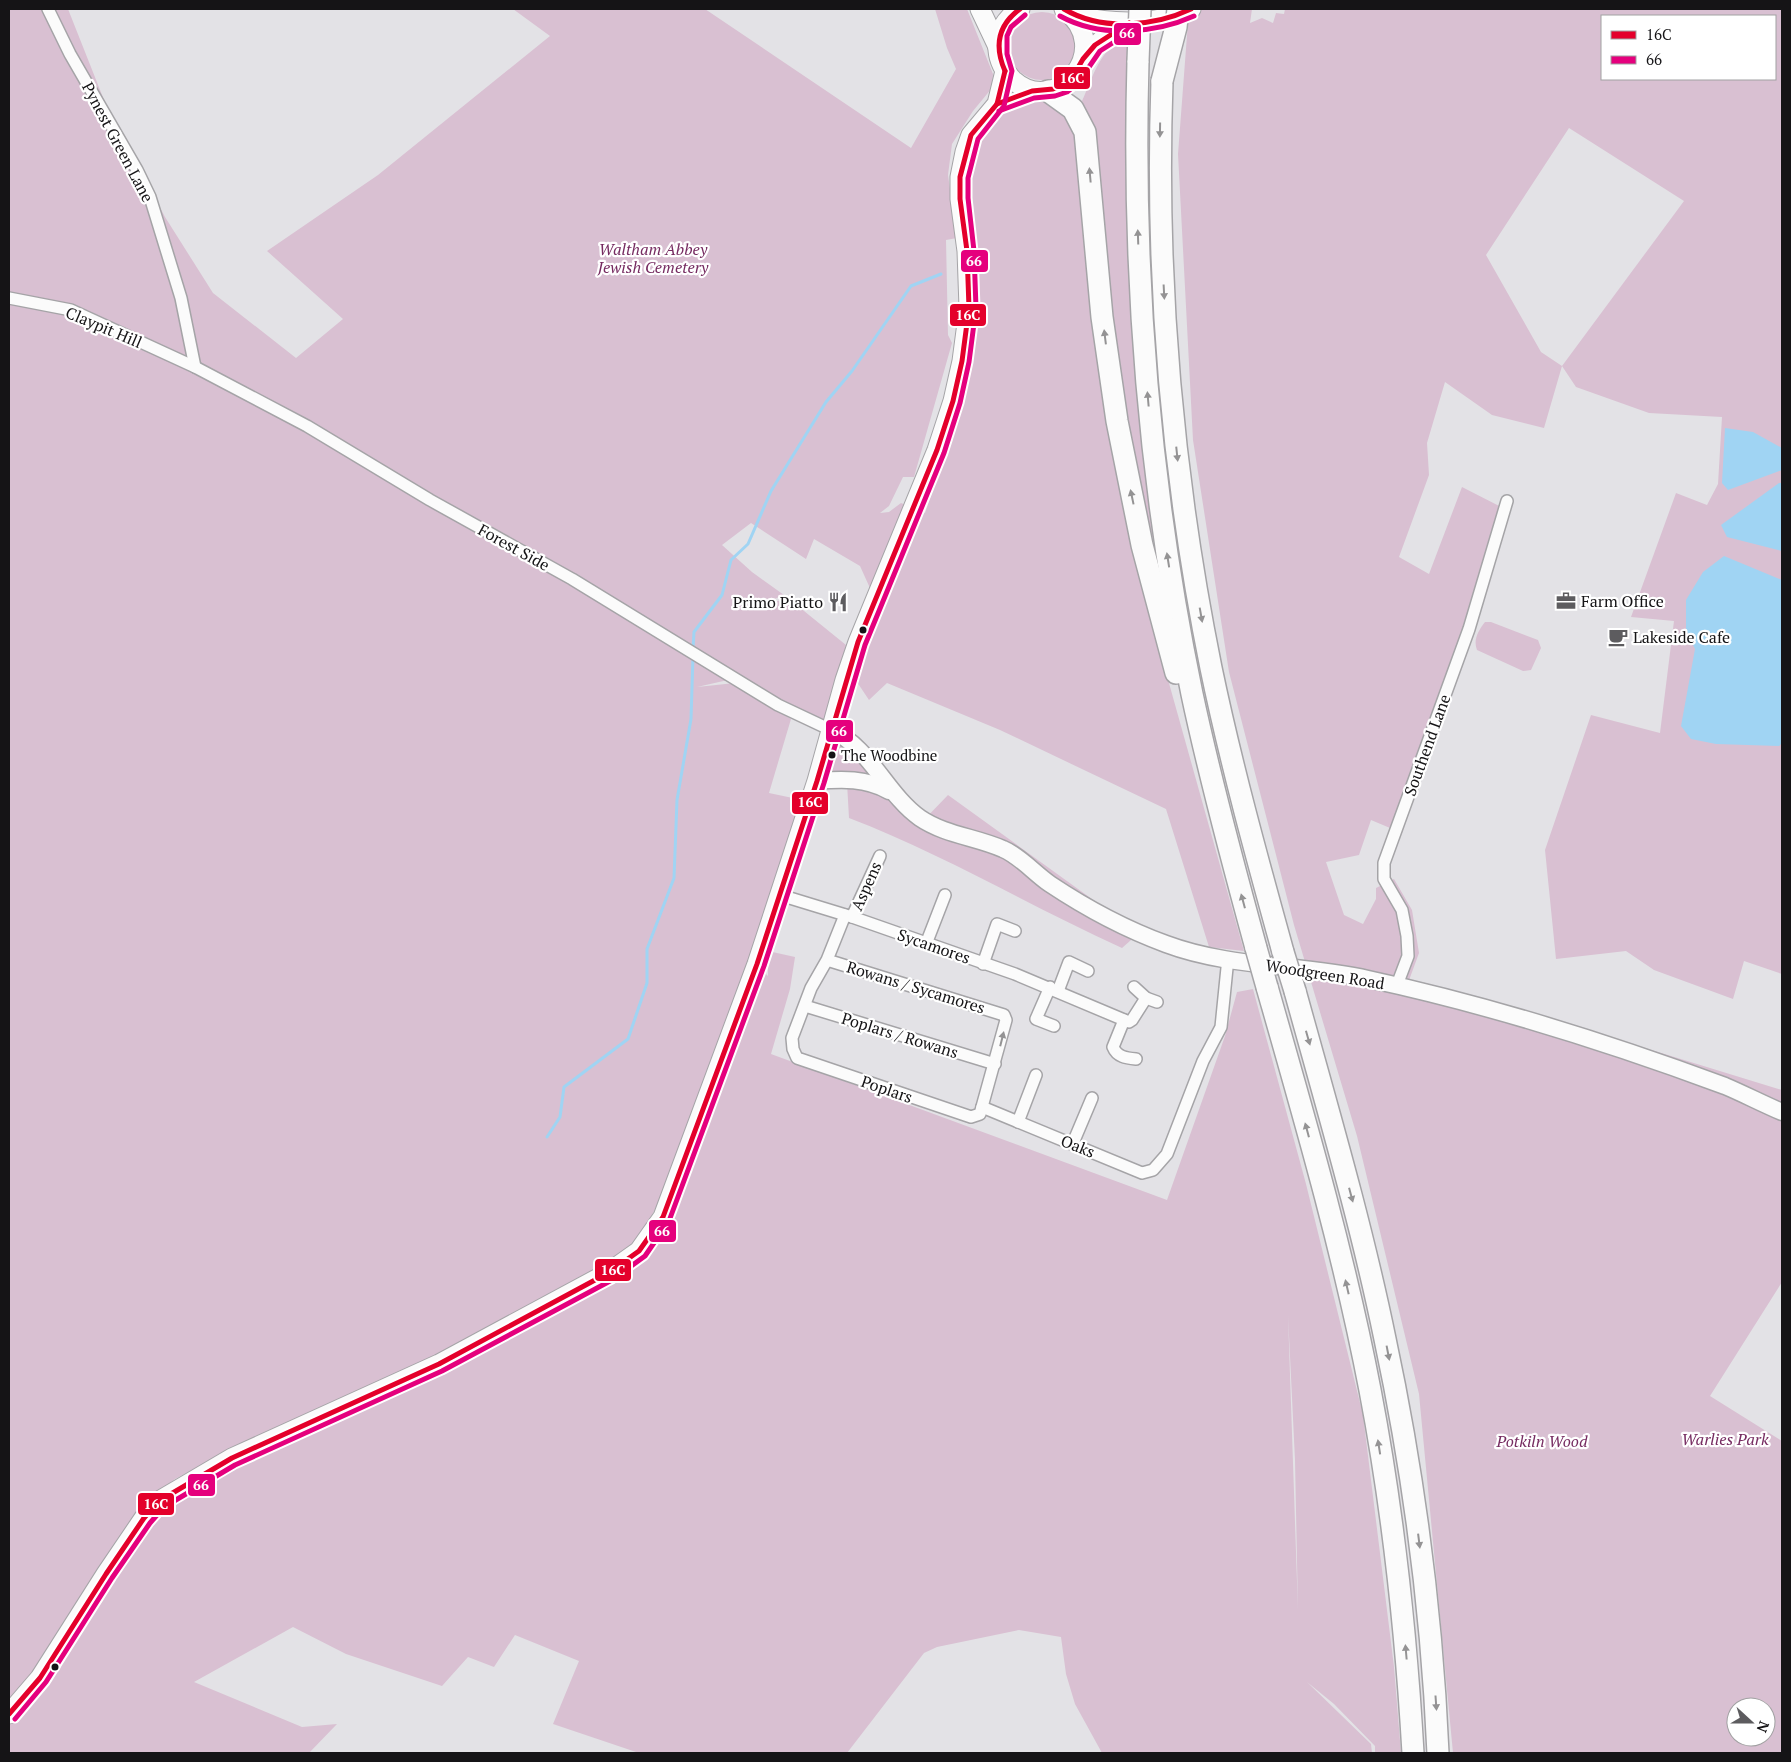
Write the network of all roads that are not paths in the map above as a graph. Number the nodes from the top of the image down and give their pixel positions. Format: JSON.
{"nodes":[{"id":1,"x":48,"y":9,"type":"edge"},
{"id":2,"x":980,"y":9,"type":"edge"},
{"id":3,"x":1020,"y":9,"type":"edge"},
{"id":4,"x":1164,"y":9,"type":"edge"},
{"id":5,"x":1178,"y":9,"type":"edge"},
{"id":6,"x":1191,"y":9,"type":"edge"},
{"id":7,"x":1068,"y":12,"type":"edge"},
{"id":8,"x":1134,"y":16,"type":"edge"},
{"id":9,"x":998,"y":46,"type":"junction"},
{"id":10,"x":1084,"y":57,"type":"junction"},
{"id":11,"x":1005,"y":71,"type":"junction"},
{"id":12,"x":1162,"y":81,"type":"junction"},
{"id":13,"x":1042,"y":90,"type":"junction"},
{"id":14,"x":997,"y":104,"type":"junction"},
{"id":15,"x":9,"y":298,"type":"edge"},
{"id":16,"x":195,"y":367,"type":"junction"},
{"id":17,"x":1507,"y":501,"type":"dead end"},
{"id":18,"x":831,"y":730,"type":"junction"},
{"id":19,"x":1204,"y":746,"type":"junction"},
{"id":20,"x":817,"y":781,"type":"junction"},
{"id":21,"x":891,"y":792,"type":"junction"},
{"id":22,"x":880,"y":856,"type":"dead end"},
{"id":23,"x":780,"y":895,"type":"junction"},
{"id":24,"x":945,"y":895,"type":"dead end"},
{"id":25,"x":849,"y":916,"type":"junction"},
{"id":26,"x":1016,"y":931,"type":"dead end"},
{"id":27,"x":926,"y":944,"type":"junction"},
{"id":28,"x":1228,"y":958,"type":"junction"},
{"id":29,"x":827,"y":960,"type":"junction"},
{"id":30,"x":983,"y":964,"type":"junction"},
{"id":31,"x":1088,"y":971,"type":"dead end"},
{"id":32,"x":1397,"y":985,"type":"junction"},
{"id":33,"x":1134,"y":987,"type":"dead end"},
{"id":34,"x":1054,"y":989,"type":"junction"},
{"id":35,"x":1146,"y":998,"type":"junction"},
{"id":36,"x":1157,"y":1002,"type":"dead end"},
{"id":37,"x":805,"y":1006,"type":"junction"},
{"id":38,"x":1124,"y":1020,"type":"junction"},
{"id":39,"x":1054,"y":1026,"type":"dead end"},
{"id":40,"x":1136,"y":1059,"type":"dead end"},
{"id":41,"x":995,"y":1064,"type":"junction"},
{"id":42,"x":1036,"y":1075,"type":"dead end"},
{"id":43,"x":1092,"y":1098,"type":"dead end"},
{"id":44,"x":982,"y":1108,"type":"junction"},
{"id":45,"x":1782,"y":1112,"type":"edge"},
{"id":46,"x":1018,"y":1122,"type":"junction"},
{"id":47,"x":1073,"y":1143,"type":"junction"},
{"id":48,"x":9,"y":1714,"type":"edge"},
{"id":49,"x":1413,"y":1753,"type":"edge"},
{"id":50,"x":1438,"y":1753,"type":"edge"}],
"edges":[{"from":1,"to":16,"type":"street","name":"Pynest Green Lane"},
{"from":2,"to":9,"type":"main road"},
{"from":3,"to":9,"type":"main road"},
{"from":4,"to":12,"type":"highway","bridge":true},
{"from":5,"to":12,"type":"highway","bridge":true},
{"from":6,"to":8,"type":"main road"},
{"from":7,"to":8,"type":"main road"},
{"from":7,"to":10,"type":"main road"},
{"from":8,"to":10,"type":"main road"},
{"from":19,"to":8,"type":"highway","one_way":true,"bridge":true},
{"from":9,"to":11,"type":"main road"},
{"from":10,"to":13,"type":"main road"},
{"from":11,"to":13,"type":"main road"},
{"from":11,"to":14,"type":"main road"},
{"from":12,"to":50,"type":"highway","one_way":true,"bridge":true},
{"from":13,"to":14,"type":"main road"},
{"from":19,"to":13,"type":"highway","one_way":true},
{"from":14,"to":18,"type":"main road"},
{"from":15,"to":16,"type":"street","name":"Claypit Hill"},
{"from":16,"to":18,"type":"street","name":"Forest Side"},
{"from":17,"to":32,"type":"street","name":"Southend Lane"},
{"from":18,"to":20,"type":"main road"},
{"from":18,"to":21,"type":"street","name":"Woodgreen Road"},
{"from":49,"to":19,"type":"highway","one_way":true,"bridge":true},
{"from":20,"to":21,"type":"street","name":"Woodgreen Road"},
{"from":20,"to":23,"type":"main road"},
{"from":21,"to":28,"type":"street","name":"Woodgreen Road"},
{"from":22,"to":25,"type":"street","name":"Aspens"},
{"from":23,"to":25,"type":"street","name":"Sycamores"},
{"from":23,"to":48,"type":"main road"},
{"from":24,"to":27,"type":"street"},
{"from":25,"to":27,"type":"street","name":"Sycamores"},
{"from":25,"to":29,"type":"street","name":"Aspens"},
{"from":26,"to":30,"type":"street"},
{"from":27,"to":30,"type":"street","name":"Sycamores"},
{"from":28,"to":32,"type":"street","name":"Woodgreen Road"},
{"from":28,"to":47,"type":"street","name":"Oaks"},
{"from":29,"to":37,"type":"street","name":"Aspens"},
{"from":41,"to":29,"type":"street","name":"Rowans / Sycamores","one_way":true},
{"from":30,"to":34,"type":"street","name":"Sycamores"},
{"from":31,"to":34,"type":"street"},
{"from":32,"to":45,"type":"street","name":"Woodgreen Road"},
{"from":33,"to":35,"type":"street"},
{"from":34,"to":38,"type":"street","name":"Sycamores"},
{"from":34,"to":39,"type":"street"},
{"from":35,"to":36,"type":"street"},
{"from":35,"to":38,"type":"street"},
{"from":37,"to":41,"type":"street","name":"Poplars / Rowans"},
{"from":37,"to":44,"type":"street","name":"Poplars"},
{"from":38,"to":40,"type":"street"},
{"from":41,"to":44,"type":"street"},
{"from":42,"to":46,"type":"street"},
{"from":43,"to":47,"type":"street"},
{"from":44,"to":46,"type":"street","name":"Oaks"},
{"from":46,"to":47,"type":"street","name":"Oaks"}]}
